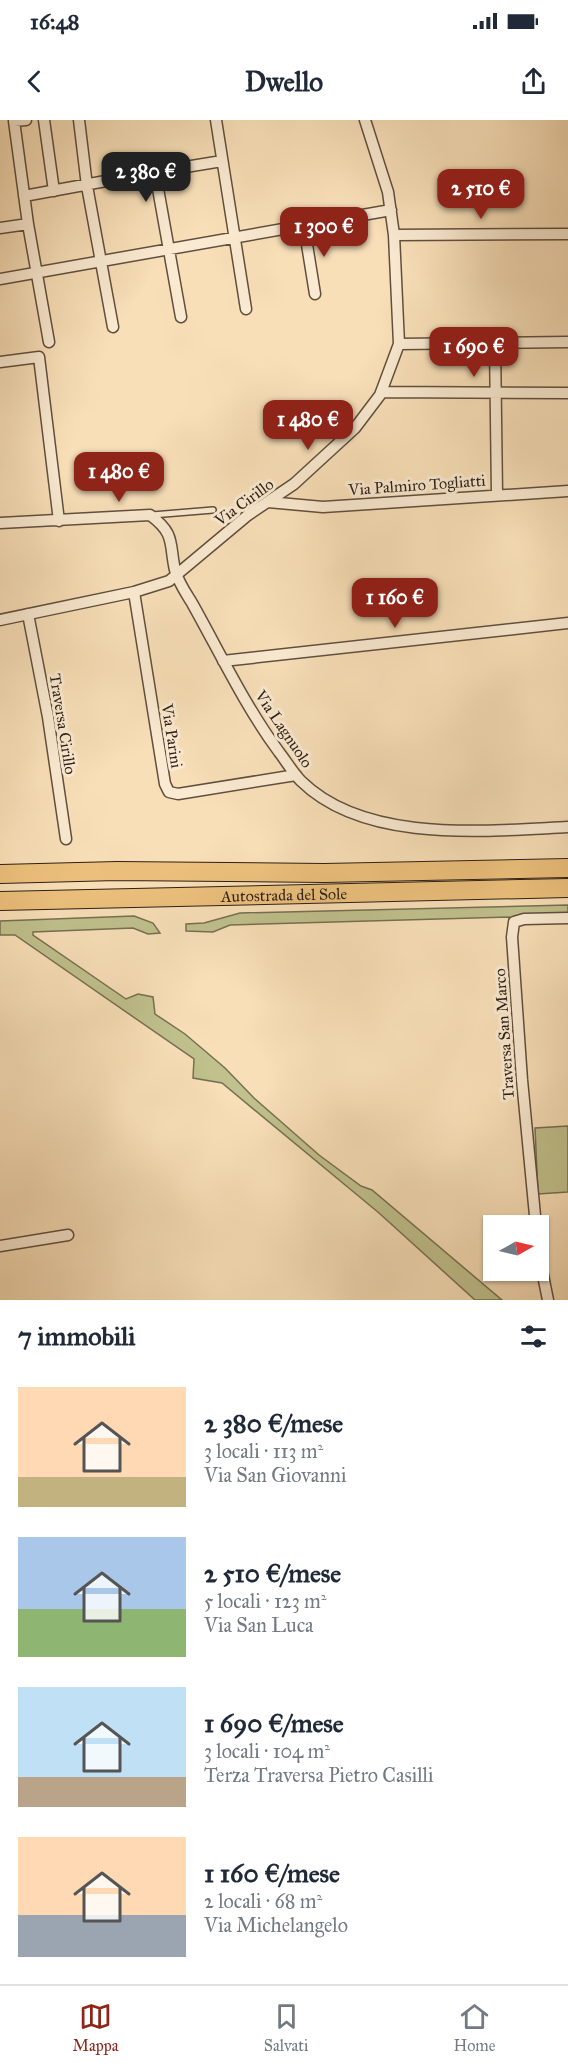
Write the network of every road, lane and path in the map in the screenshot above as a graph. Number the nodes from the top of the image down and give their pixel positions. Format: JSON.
{"nodes":[{"id":1,"x":26,"y":120,"type":"edge"},
{"id":2,"x":44,"y":120,"type":"edge"},
{"id":3,"x":79,"y":120,"type":"edge"},
{"id":4,"x":216,"y":120,"type":"edge"},
{"id":5,"x":365,"y":120,"type":"edge"},
{"id":6,"x":222,"y":161,"type":"junction"},
{"id":7,"x":155,"y":172,"type":"junction"},
{"id":8,"x":87,"y":186,"type":"junction"},
{"id":9,"x":54,"y":191,"type":"junction"},
{"id":10,"x":24,"y":196,"type":"junction"},
{"id":11,"x":391,"y":210,"type":"junction"},
{"id":12,"x":28,"y":224,"type":"junction"},
{"id":13,"x":304,"y":226,"type":"junction"},
{"id":14,"x":0,"y":228,"type":"edge"},
{"id":15,"x":568,"y":234,"type":"edge"},
{"id":16,"x":394,"y":236,"type":"junction"},
{"id":17,"x":234,"y":238,"type":"junction"},
{"id":18,"x":168,"y":249,"type":"junction"},
{"id":19,"x":103,"y":261,"type":"junction"},
{"id":20,"x":36,"y":273,"type":"junction"},
{"id":21,"x":0,"y":279,"type":"edge"},
{"id":22,"x":315,"y":294,"type":"dead end"},
{"id":23,"x":246,"y":309,"type":"dead end"},
{"id":24,"x":181,"y":317,"type":"dead end"},
{"id":25,"x":112,"y":327,"type":"dead end"},
{"id":26,"x":49,"y":342,"type":"dead end"},
{"id":27,"x":568,"y":342,"type":"edge"},
{"id":28,"x":495,"y":343,"type":"junction"},
{"id":29,"x":399,"y":344,"type":"junction"},
{"id":30,"x":0,"y":362,"type":"edge"},
{"id":31,"x":381,"y":392,"type":"junction"},
{"id":32,"x":495,"y":393,"type":"junction"},
{"id":33,"x":568,"y":393,"type":"edge"},
{"id":34,"x":568,"y":491,"type":"edge"},
{"id":35,"x":497,"y":495,"type":"junction"},
{"id":36,"x":268,"y":502,"type":"junction"},
{"id":37,"x":213,"y":510,"type":"dead end"},
{"id":38,"x":150,"y":515,"type":"junction"},
{"id":39,"x":59,"y":520,"type":"junction"},
{"id":40,"x":0,"y":523,"type":"edge"},
{"id":41,"x":177,"y":576,"type":"junction"},
{"id":42,"x":134,"y":592,"type":"junction"},
{"id":43,"x":28,"y":614,"type":"junction"},
{"id":44,"x":0,"y":620,"type":"edge"},
{"id":45,"x":568,"y":623,"type":"edge"},
{"id":46,"x":224,"y":661,"type":"junction"},
{"id":47,"x":296,"y":775,"type":"junction"},
{"id":48,"x":568,"y":827,"type":"edge"},
{"id":49,"x":66,"y":839,"type":"dead end"},
{"id":50,"x":568,"y":868,"type":"edge"},
{"id":51,"x":0,"y":874,"type":"edge"},
{"id":52,"x":568,"y":888,"type":"edge"},
{"id":53,"x":0,"y":901,"type":"edge"},
{"id":54,"x":568,"y":918,"type":"edge"},
{"id":55,"x":535,"y":1215,"type":"edge"},
{"id":56,"x":68,"y":1235,"type":"dead end"},
{"id":57,"x":0,"y":1246,"type":"edge"},
{"id":58,"x":544,"y":1281,"type":"edge"},
{"id":59,"x":548,"y":1300,"type":"edge"}],
"edges":[{"from":1,"to":10,"type":"street"},
{"from":2,"to":9,"type":"street"},
{"from":3,"to":8,"type":"street"},
{"from":4,"to":6,"type":"street"},
{"from":5,"to":11,"type":"street","name":"Via Cirillo"},
{"from":6,"to":7,"type":"street"},
{"from":6,"to":17,"type":"street"},
{"from":7,"to":8,"type":"street"},
{"from":7,"to":18,"type":"street"},
{"from":8,"to":9,"type":"street"},
{"from":8,"to":19,"type":"street"},
{"from":9,"to":10,"type":"street"},
{"from":10,"to":12,"type":"street"},
{"from":11,"to":13,"type":"street"},
{"from":11,"to":16,"type":"street","name":"Via Cirillo"},
{"from":12,"to":14,"type":"street"},
{"from":12,"to":20,"type":"street"},
{"from":13,"to":17,"type":"street"},
{"from":13,"to":22,"type":"street"},
{"from":15,"to":16,"type":"street"},
{"from":16,"to":29,"type":"street","name":"Via Cirillo"},
{"from":17,"to":18,"type":"street"},
{"from":17,"to":23,"type":"street"},
{"from":18,"to":19,"type":"street"},
{"from":18,"to":24,"type":"street"},
{"from":19,"to":20,"type":"street"},
{"from":19,"to":25,"type":"street"},
{"from":20,"to":21,"type":"street"},
{"from":20,"to":26,"type":"street"},
{"from":27,"to":28,"type":"street"},
{"from":28,"to":29,"type":"street"},
{"from":28,"to":32,"type":"street"},
{"from":29,"to":31,"type":"street","name":"Via Cirillo"},
{"from":30,"to":39,"type":"street"},
{"from":31,"to":32,"type":"street"},
{"from":31,"to":36,"type":"street","name":"Via Cirillo"},
{"from":32,"to":33,"type":"street"},
{"from":32,"to":35,"type":"street"},
{"from":34,"to":35,"type":"street","name":"Via Palmiro Togliatti"},
{"from":35,"to":36,"type":"street","name":"Via Palmiro Togliatti"},
{"from":36,"to":41,"type":"street","name":"Via Cirillo"},
{"from":37,"to":38,"type":"lane"},
{"from":38,"to":39,"type":"street"},
{"from":38,"to":41,"type":"street"},
{"from":39,"to":40,"type":"street"},
{"from":41,"to":42,"type":"street","name":"Via Cirillo"},
{"from":41,"to":46,"type":"street","name":"Via Lagnuolo"},
{"from":42,"to":43,"type":"street","name":"Via Cirillo"},
{"from":42,"to":47,"type":"street","name":"Via Parini"},
{"from":43,"to":44,"type":"street","name":"Via Cirillo"},
{"from":43,"to":49,"type":"street","name":"Traversa Cirillo"},
{"from":45,"to":46,"type":"street"},
{"from":46,"to":47,"type":"street","name":"Via Lagnuolo"},
{"from":47,"to":48,"type":"street","name":"Via Lagnuolo"},
{"from":50,"to":51,"type":"highway","name":"Autostrada del Sole"},
{"from":52,"to":53,"type":"highway","name":"Autostrada del Sole"},
{"from":54,"to":55,"type":"street","name":"Traversa San Marco"},
{"from":56,"to":57,"type":"street"},
{"from":58,"to":59,"type":"street"}]}
